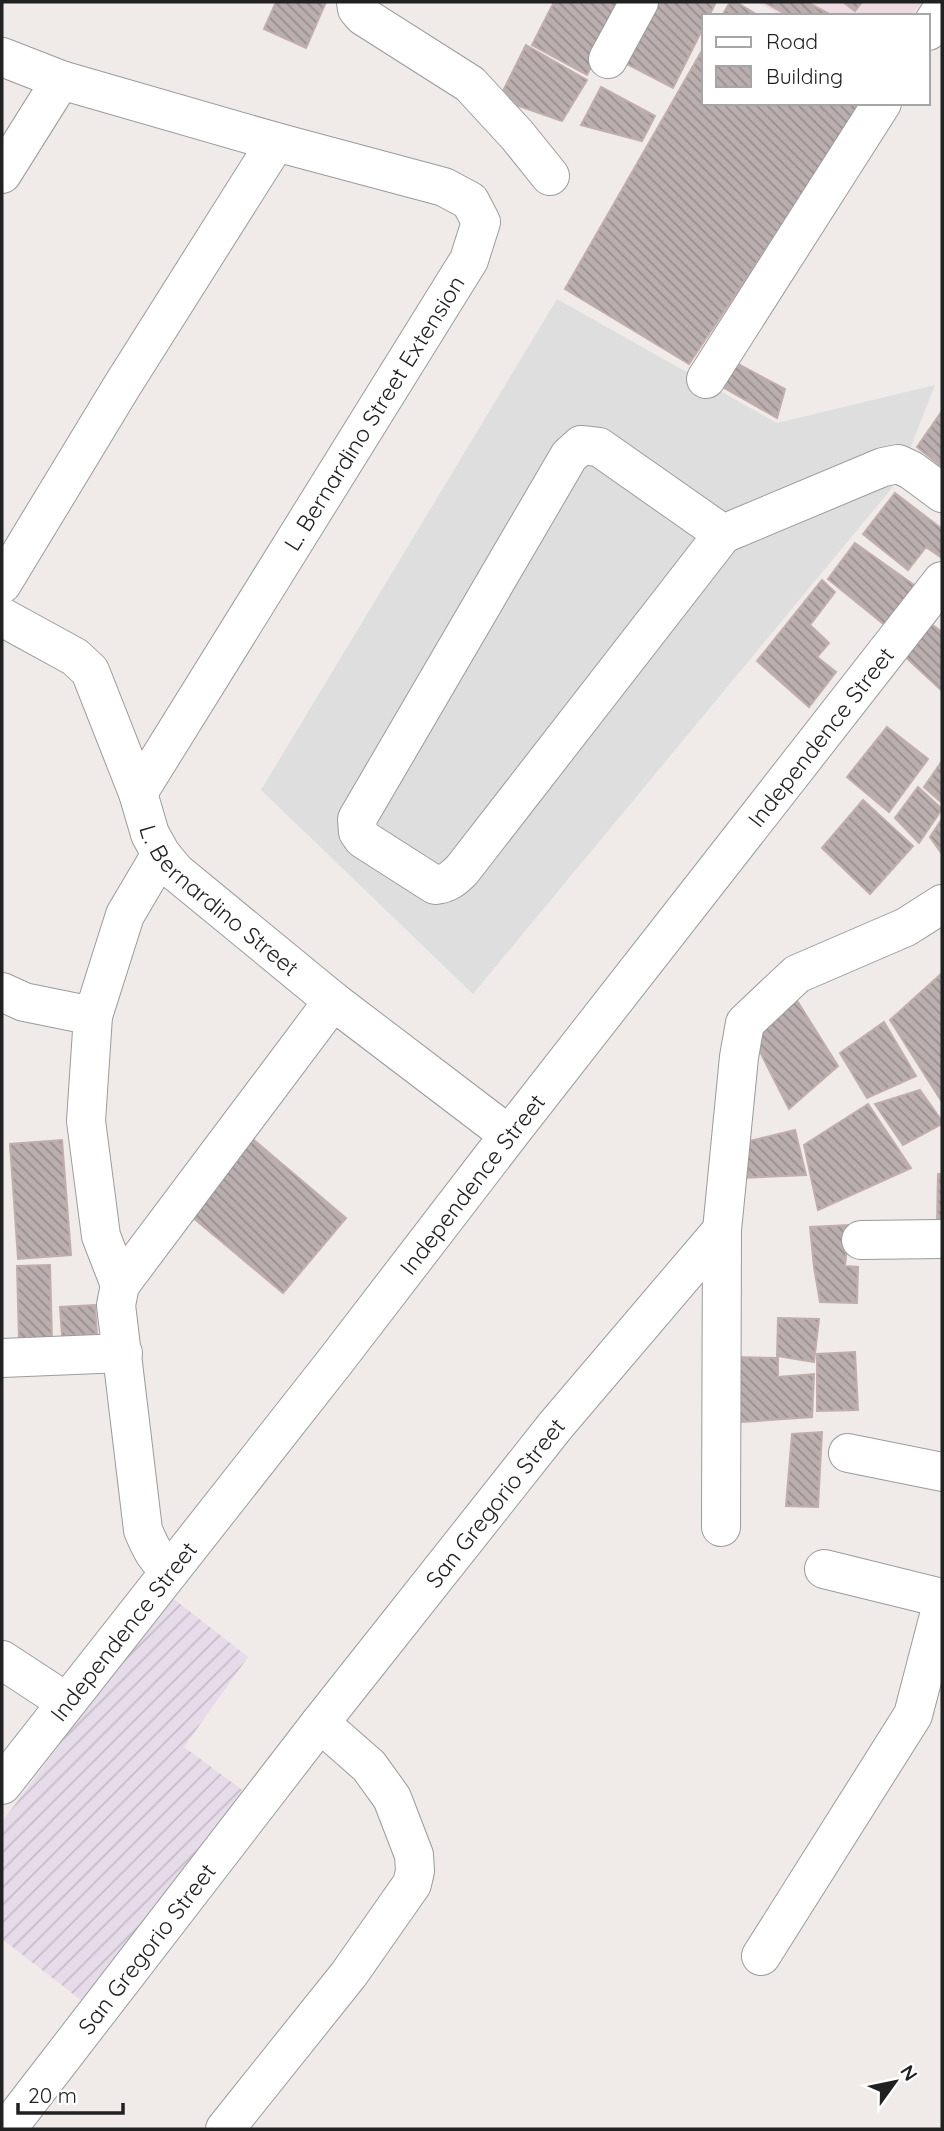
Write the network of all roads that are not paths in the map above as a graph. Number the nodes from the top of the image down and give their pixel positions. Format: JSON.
{"nodes":[{"id":1,"x":355,"y":2,"type":"edge"},
{"id":2,"x":639,"y":2,"type":"edge"},
{"id":3,"x":942,"y":9,"type":"edge"},
{"id":4,"x":930,"y":28,"type":"edge"},
{"id":5,"x":2,"y":57,"type":"edge"},
{"id":6,"x":608,"y":58,"type":"dead end"},
{"id":7,"x":61,"y":80,"type":"junction"},
{"id":8,"x":880,"y":105,"type":"edge"},
{"id":9,"x":276,"y":142,"type":"junction"},
{"id":10,"x":2,"y":174,"type":"edge"},
{"id":11,"x":550,"y":176,"type":"dead end"},
{"id":12,"x":706,"y":379,"type":"dead end"},
{"id":13,"x":942,"y":493,"type":"edge"},
{"id":14,"x":723,"y":534,"type":"junction"},
{"id":15,"x":942,"y":581,"type":"edge"},
{"id":16,"x":2,"y":584,"type":"edge"},
{"id":17,"x":2,"y":617,"type":"edge"},
{"id":18,"x":138,"y":793,"type":"junction"},
{"id":19,"x":161,"y":854,"type":"junction"},
{"id":20,"x":942,"y":904,"type":"edge"},
{"id":21,"x":2,"y":992,"type":"edge"},
{"id":22,"x":333,"y":1001,"type":"junction"},
{"id":23,"x":93,"y":1016,"type":"junction"},
{"id":24,"x":509,"y":1135,"type":"junction"},
{"id":25,"x":722,"y":1230,"type":"junction"},
{"id":26,"x":942,"y":1239,"type":"edge"},
{"id":27,"x":861,"y":1240,"type":"dead end"},
{"id":28,"x":116,"y":1274,"type":"junction"},
{"id":29,"x":122,"y":1353,"type":"junction"},
{"id":30,"x":2,"y":1358,"type":"edge"},
{"id":31,"x":848,"y":1453,"type":"dead end"},
{"id":32,"x":942,"y":1472,"type":"edge"},
{"id":33,"x":721,"y":1527,"type":"dead end"},
{"id":34,"x":824,"y":1569,"type":"dead end"},
{"id":35,"x":171,"y":1570,"type":"junction"},
{"id":36,"x":942,"y":1598,"type":"edge"},
{"id":37,"x":942,"y":1604,"type":"edge"},
{"id":38,"x":2,"y":1660,"type":"edge"},
{"id":39,"x":65,"y":1702,"type":"junction"},
{"id":40,"x":320,"y":1723,"type":"junction"},
{"id":41,"x":2,"y":1785,"type":"edge"},
{"id":42,"x":761,"y":1956,"type":"dead end"},
{"id":43,"x":7,"y":2129,"type":"edge"},
{"id":44,"x":225,"y":2129,"type":"edge"}],
"edges":[{"from":1,"to":11,"type":"street"},
{"from":2,"to":6,"type":"street"},
{"from":3,"to":4,"type":"street"},
{"from":5,"to":7,"type":"street","name":"L. Bernardino Street Extension"},
{"from":7,"to":9,"type":"street","name":"L. Bernardino Street Extension"},
{"from":7,"to":10,"type":"street"},
{"from":8,"to":12,"type":"street"},
{"from":9,"to":16,"type":"street"},
{"from":9,"to":18,"type":"street","name":"L. Bernardino Street Extension"},
{"from":13,"to":14,"type":"street"},
{"from":14,"to":14,"type":"street"},
{"from":15,"to":24,"type":"street","name":"Independence Street"},
{"from":17,"to":18,"type":"street","name":"L. Bernardino Street"},
{"from":18,"to":19,"type":"street","name":"L. Bernardino Street"},
{"from":19,"to":22,"type":"street","name":"L. Bernardino Street"},
{"from":19,"to":23,"type":"street"},
{"from":20,"to":25,"type":"street"},
{"from":21,"to":23,"type":"street"},
{"from":22,"to":24,"type":"street","name":"L. Bernardino Street"},
{"from":22,"to":28,"type":"street"},
{"from":23,"to":28,"type":"street"},
{"from":24,"to":35,"type":"street","name":"Independence Street"},
{"from":25,"to":33,"type":"street"},
{"from":25,"to":40,"type":"street","name":"San Gregorio Street"},
{"from":26,"to":27,"type":"street"},
{"from":28,"to":29,"type":"street"},
{"from":29,"to":30,"type":"street"},
{"from":29,"to":35,"type":"street"},
{"from":31,"to":32,"type":"street"},
{"from":34,"to":36,"type":"street"},
{"from":35,"to":39,"type":"street","name":"Independence Street"},
{"from":37,"to":42,"type":"street"},
{"from":38,"to":39,"type":"street"},
{"from":39,"to":41,"type":"street","name":"Independence Street"},
{"from":40,"to":43,"type":"street","name":"San Gregorio Street"},
{"from":40,"to":44,"type":"street"}]}
